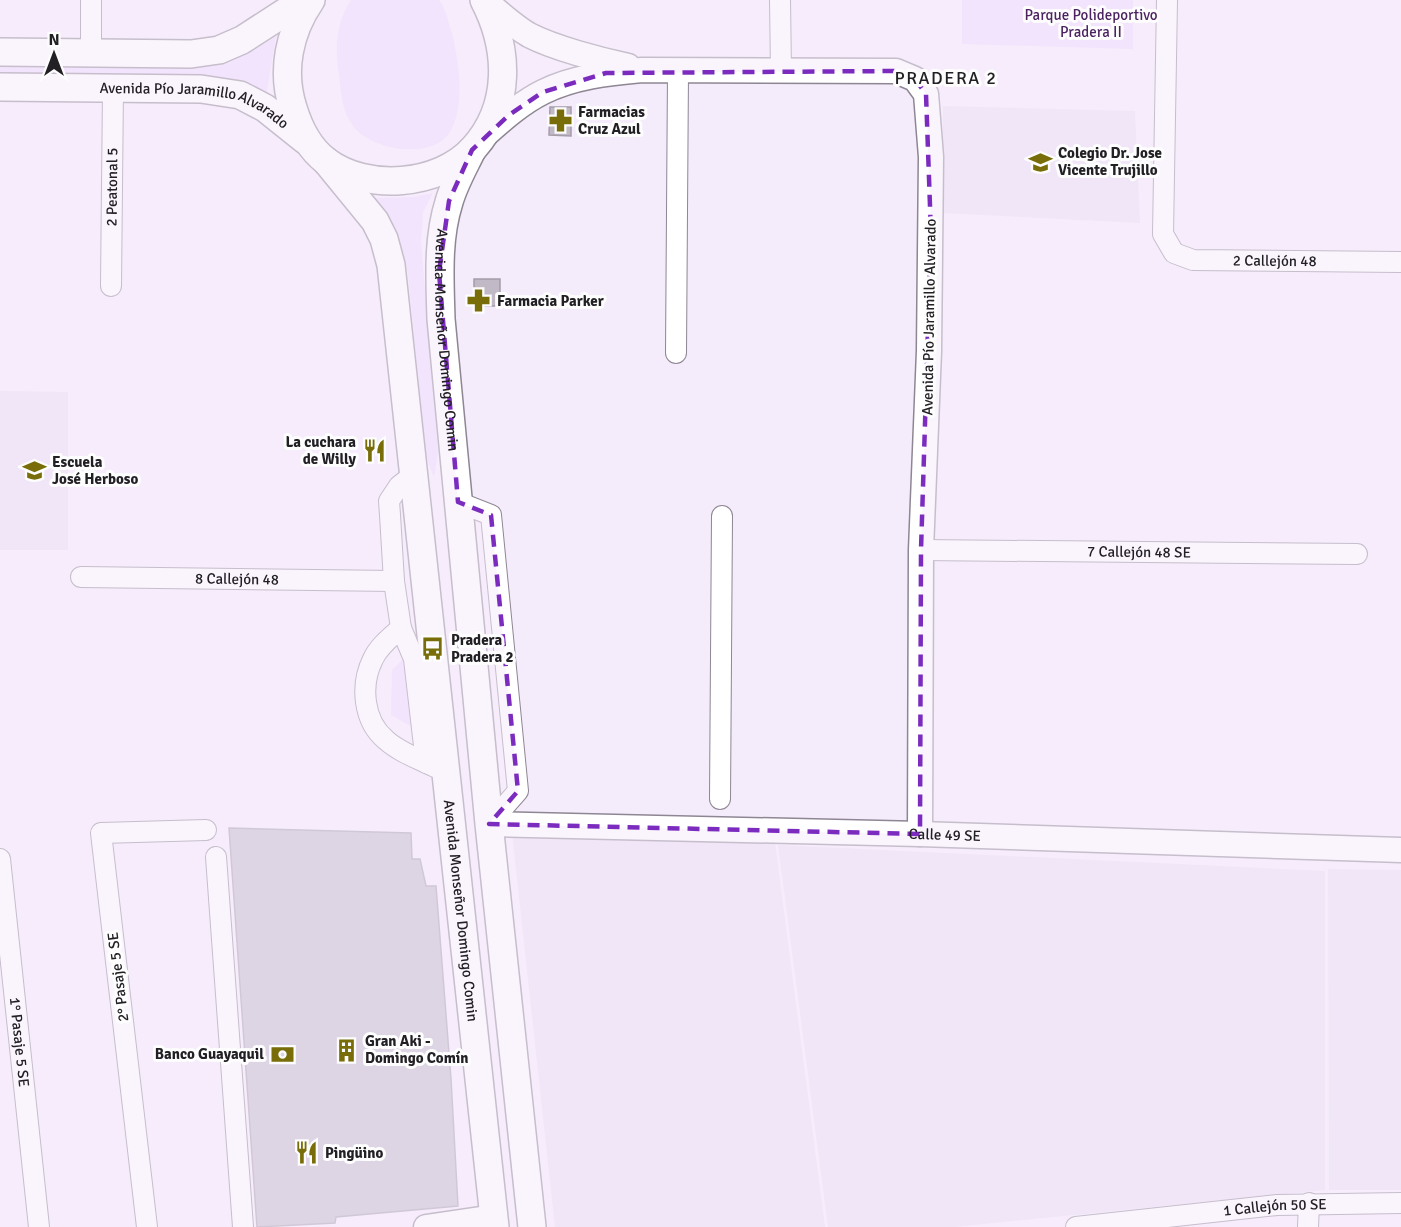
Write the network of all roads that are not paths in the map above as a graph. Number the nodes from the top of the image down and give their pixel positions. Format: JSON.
{"nodes":[{"id":1,"x":91,"y":0,"type":"edge"},
{"id":2,"x":303,"y":0,"type":"edge"},
{"id":3,"x":311,"y":0,"type":"edge"},
{"id":4,"x":484,"y":0,"type":"edge"},
{"id":5,"x":780,"y":0,"type":"edge"},
{"id":6,"x":1167,"y":0,"type":"edge"},
{"id":7,"x":0,"y":52,"type":"edge"},
{"id":8,"x":91,"y":54,"type":"junction"},
{"id":9,"x":642,"y":70,"type":"junction"},
{"id":10,"x":678,"y":70,"type":"junction"},
{"id":11,"x":781,"y":70,"type":"junction"},
{"id":12,"x":0,"y":87,"type":"edge"},
{"id":13,"x":113,"y":89,"type":"junction"},
{"id":14,"x":308,"y":142,"type":"junction"},
{"id":15,"x":477,"y":144,"type":"junction"},
{"id":16,"x":326,"y":161,"type":"junction"},
{"id":17,"x":1401,"y":262,"type":"edge"},
{"id":18,"x":111,"y":286,"type":"dead end"},
{"id":19,"x":676,"y":353,"type":"dead end"},
{"id":20,"x":413,"y":475,"type":"junction"},
{"id":21,"x":722,"y":516,"type":"dead end"},
{"id":22,"x":921,"y":550,"type":"junction"},
{"id":23,"x":1357,"y":554,"type":"dead end"},
{"id":24,"x":81,"y":577,"type":"dead end"},
{"id":25,"x":394,"y":580,"type":"junction"},
{"id":26,"x":401,"y":628,"type":"junction"},
{"id":27,"x":436,"y":768,"type":"junction"},
{"id":28,"x":720,"y":799,"type":"dead end"},
{"id":29,"x":489,"y":824,"type":"junction"},
{"id":30,"x":207,"y":830,"type":"dead end"},
{"id":31,"x":920,"y":834,"type":"junction"},
{"id":32,"x":1401,"y":849,"type":"edge"},
{"id":33,"x":216,"y":856,"type":"dead end"},
{"id":34,"x":0,"y":859,"type":"edge"},
{"id":35,"x":1309,"y":1203,"type":"junction"},
{"id":36,"x":1401,"y":1203,"type":"edge"},
{"id":37,"x":495,"y":1222,"type":"edge"},
{"id":38,"x":39,"y":1227,"type":"edge"},
{"id":39,"x":147,"y":1227,"type":"edge"},
{"id":40,"x":243,"y":1227,"type":"edge"},
{"id":41,"x":426,"y":1227,"type":"edge"},
{"id":42,"x":532,"y":1227,"type":"edge"},
{"id":43,"x":1076,"y":1227,"type":"edge"},
{"id":44,"x":1308,"y":1227,"type":"edge"}],
"edges":[{"from":1,"to":8,"type":"street"},
{"from":2,"to":8,"type":"main road"},
{"from":3,"to":14,"type":"main road"},
{"from":4,"to":9,"type":"street","name":"Avenida Pío Jaramillo Alvarado"},
{"from":4,"to":15,"type":"main road","name":"Avenida Monseñor Domingo Comin"},
{"from":5,"to":11,"type":"street"},
{"from":6,"to":17,"type":"street","name":"2 Callejón 48"},
{"from":7,"to":8,"type":"main road"},
{"from":9,"to":10,"type":"street","name":"Avenida Pío Jaramillo Alvarado"},
{"from":9,"to":15,"type":"street","name":"Avenida Pío Jaramillo Alvarado"},
{"from":10,"to":11,"type":"street","name":"Avenida Pío Jaramillo Alvarado"},
{"from":10,"to":19,"type":"street"},
{"from":11,"to":22,"type":"street","name":"Avenida Pío Jaramillo Alvarado"},
{"from":12,"to":13,"type":"main road","name":"Avenida Pío Jaramillo Alvarado"},
{"from":13,"to":14,"type":"main road","name":"Avenida Pío Jaramillo Alvarado"},
{"from":13,"to":18,"type":"street","name":"2 Peatonal 5"},
{"from":14,"to":16,"type":"main road","name":"Avenida Monseñor Domingo Comin"},
{"from":15,"to":16,"type":"main road"},
{"from":15,"to":29,"type":"main road","name":"Avenida Monseñor Domingo Comin"},
{"from":16,"to":20,"type":"main road","name":"Avenida Monseñor Domingo Comin"},
{"from":20,"to":25,"type":"street","name":"Avenida Monseñor Domingo Comin"},
{"from":20,"to":27,"type":"main road","name":"Avenida Monseñor Domingo Comin"},
{"from":21,"to":28,"type":"street"},
{"from":22,"to":23,"type":"street","name":"7 Callejón 48 SE"},
{"from":22,"to":31,"type":"street","name":"Avenida Pío Jaramillo Alvarado"},
{"from":24,"to":25,"type":"street","name":"8 Callejón 48"},
{"from":25,"to":26,"type":"street","name":"Avenida Monseñor Domingo Comin"},
{"from":26,"to":27,"type":"street","name":"Avenida Monseñor Domingo Comin"},
{"from":26,"to":27,"type":"street"},
{"from":27,"to":37,"type":"main road","name":"Avenida Monseñor Domingo Comin"},
{"from":29,"to":31,"type":"street","name":"Calle 49 SE"},
{"from":29,"to":42,"type":"main road","name":"Avenida Monseñor Domingo Comin"},
{"from":30,"to":39,"type":"street","name":"2° Pasaje 5 SE"},
{"from":31,"to":32,"type":"street","name":"Calle 49 SE"},
{"from":33,"to":40,"type":"street"},
{"from":34,"to":38,"type":"street","name":"1° Pasaje 5 SE"},
{"from":35,"to":36,"type":"street","name":"1 Callejón 50 SE"},
{"from":35,"to":43,"type":"street","name":"1 Callejón 50 SE"},
{"from":35,"to":44,"type":"street"},
{"from":37,"to":41,"type":"street"}]}
